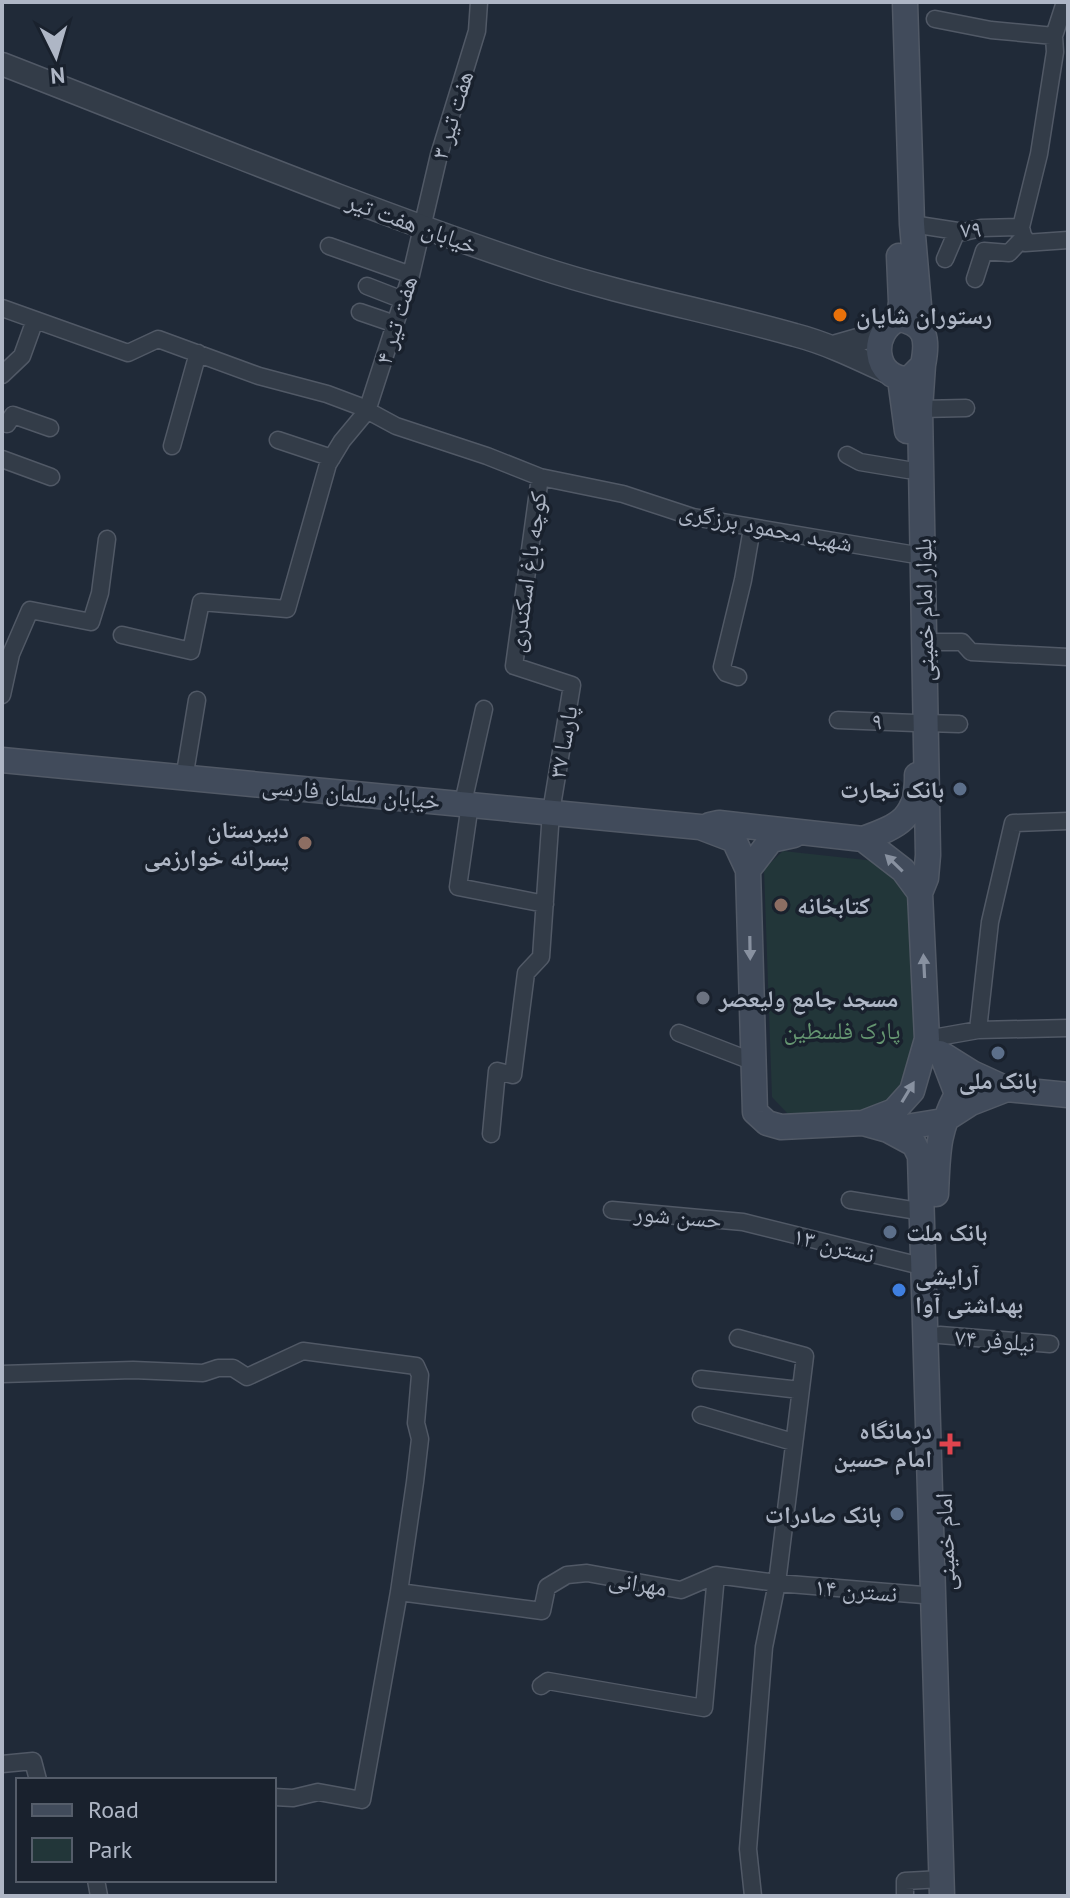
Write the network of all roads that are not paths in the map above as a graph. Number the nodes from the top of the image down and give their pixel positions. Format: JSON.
{"nodes":[{"id":1,"x":479,"y":2,"type":"edge"},
{"id":2,"x":892,"y":2,"type":"edge"},
{"id":3,"x":905,"y":2,"type":"edge"},
{"id":4,"x":1065,"y":2,"type":"edge"},
{"id":5,"x":935,"y":19,"type":"dead end"},
{"id":6,"x":1055,"y":44,"type":"junction"},
{"id":7,"x":2,"y":64,"type":"edge"},
{"id":8,"x":912,"y":224,"type":"junction"},
{"id":9,"x":423,"y":228,"type":"junction"},
{"id":10,"x":957,"y":231,"type":"junction"},
{"id":11,"x":1022,"y":232,"type":"junction"},
{"id":12,"x":1068,"y":240,"type":"edge"},
{"id":13,"x":329,"y":246,"type":"dead end"},
{"id":14,"x":945,"y":259,"type":"dead end"},
{"id":15,"x":411,"y":275,"type":"junction"},
{"id":16,"x":975,"y":279,"type":"dead end"},
{"id":17,"x":367,"y":286,"type":"dead end"},
{"id":18,"x":403,"y":300,"type":"junction"},
{"id":19,"x":2,"y":308,"type":"edge"},
{"id":20,"x":360,"y":312,"type":"dead end"},
{"id":21,"x":35,"y":320,"type":"junction"},
{"id":22,"x":395,"y":324,"type":"junction"},
{"id":23,"x":901,"y":327,"type":"junction"},
{"id":24,"x":833,"y":347,"type":"junction"},
{"id":25,"x":198,"y":353,"type":"junction"},
{"id":26,"x":923,"y":365,"type":"junction"},
{"id":27,"x":2,"y":375,"type":"edge"},
{"id":28,"x":892,"y":375,"type":"junction"},
{"id":29,"x":966,"y":408,"type":"dead end"},
{"id":30,"x":363,"y":409,"type":"junction"},
{"id":31,"x":920,"y":409,"type":"junction"},
{"id":32,"x":2,"y":422,"type":"edge"},
{"id":33,"x":50,"y":428,"type":"dead end"},
{"id":34,"x":278,"y":440,"type":"dead end"},
{"id":35,"x":172,"y":446,"type":"dead end"},
{"id":36,"x":847,"y":455,"type":"dead end"},
{"id":37,"x":332,"y":458,"type":"junction"},
{"id":38,"x":2,"y":459,"type":"edge"},
{"id":39,"x":908,"y":470,"type":"junction"},
{"id":40,"x":51,"y":477,"type":"dead end"},
{"id":41,"x":540,"y":477,"type":"junction"},
{"id":42,"x":752,"y":528,"type":"junction"},
{"id":43,"x":107,"y":539,"type":"dead end"},
{"id":44,"x":910,"y":554,"type":"junction"},
{"id":45,"x":122,"y":635,"type":"dead end"},
{"id":46,"x":925,"y":642,"type":"junction"},
{"id":47,"x":7,"y":652,"type":"edge"},
{"id":48,"x":1068,"y":657,"type":"edge"},
{"id":49,"x":514,"y":666,"type":"joint"},
{"id":50,"x":738,"y":677,"type":"dead end"},
{"id":51,"x":2,"y":695,"type":"edge"},
{"id":52,"x":197,"y":700,"type":"dead end"},
{"id":53,"x":484,"y":709,"type":"dead end"},
{"id":54,"x":838,"y":720,"type":"dead end"},
{"id":55,"x":921,"y":723,"type":"junction"},
{"id":56,"x":959,"y":724,"type":"dead end"},
{"id":57,"x":2,"y":760,"type":"edge"},
{"id":58,"x":184,"y":779,"type":"junction"},
{"id":59,"x":467,"y":803,"type":"junction"},
{"id":60,"x":551,"y":812,"type":"junction"},
{"id":61,"x":1068,"y":821,"type":"edge"},
{"id":62,"x":700,"y":827,"type":"junction"},
{"id":63,"x":805,"y":832,"type":"junction"},
{"id":64,"x":863,"y":839,"type":"junction"},
{"id":65,"x":748,"y":870,"type":"junction"},
{"id":66,"x":920,"y":893,"type":"junction"},
{"id":67,"x":545,"y":904,"type":"junction"},
{"id":68,"x":1068,"y":1028,"type":"edge"},
{"id":69,"x":978,"y":1030,"type":"junction"},
{"id":70,"x":679,"y":1033,"type":"dead end"},
{"id":71,"x":935,"y":1047,"type":"junction"},
{"id":72,"x":754,"y":1062,"type":"junction"},
{"id":73,"x":1007,"y":1089,"type":"junction"},
{"id":74,"x":1067,"y":1091,"type":"edge"},
{"id":75,"x":863,"y":1123,"type":"junction"},
{"id":76,"x":888,"y":1130,"type":"junction"},
{"id":77,"x":491,"y":1134,"type":"dead end"},
{"id":78,"x":934,"y":1139,"type":"junction"},
{"id":79,"x":850,"y":1200,"type":"dead end"},
{"id":80,"x":612,"y":1210,"type":"dead end"},
{"id":81,"x":924,"y":1212,"type":"junction"},
{"id":82,"x":743,"y":1222,"type":"joint"},
{"id":83,"x":925,"y":1267,"type":"junction"},
{"id":84,"x":940,"y":1335,"type":"junction"},
{"id":85,"x":738,"y":1338,"type":"dead end"},
{"id":86,"x":1050,"y":1344,"type":"dead end"},
{"id":87,"x":2,"y":1374,"type":"edge"},
{"id":88,"x":701,"y":1379,"type":"dead end"},
{"id":89,"x":800,"y":1390,"type":"junction"},
{"id":90,"x":701,"y":1415,"type":"dead end"},
{"id":91,"x":793,"y":1442,"type":"junction"},
{"id":92,"x":716,"y":1575,"type":"junction"},
{"id":93,"x":777,"y":1583,"type":"junction"},
{"id":94,"x":399,"y":1592,"type":"junction"},
{"id":95,"x":935,"y":1596,"type":"junction"},
{"id":96,"x":541,"y":1686,"type":"dead end"},
{"id":97,"x":2,"y":1764,"type":"edge"},
{"id":98,"x":37,"y":1778,"type":"edge"},
{"id":99,"x":276,"y":1797,"type":"edge"},
{"id":100,"x":946,"y":1890,"type":"edge"},
{"id":101,"x":753,"y":1896,"type":"edge"},
{"id":102,"x":905,"y":1896,"type":"edge"}],
"edges":[{"from":1,"to":9,"type":"street","name":"هفت تیر ۳"},
{"from":2,"to":23,"type":"main road"},
{"from":3,"to":8,"type":"main road"},
{"from":4,"to":6,"type":"street"},
{"from":5,"to":6,"type":"street"},
{"from":6,"to":11,"type":"street"},
{"from":7,"to":9,"type":"street","name":"خیابان هفت تیر"},
{"from":8,"to":10,"type":"street","name":"۷۹"},
{"from":8,"to":23,"type":"main road"},
{"from":9,"to":15,"type":"street","name":"هفت تیر ۴"},
{"from":9,"to":24,"type":"street","name":"خیابان هفت تیر"},
{"from":10,"to":11,"type":"street","name":"۷۹"},
{"from":10,"to":14,"type":"street"},
{"from":11,"to":12,"type":"street","name":"۷۹"},
{"from":11,"to":16,"type":"street"},
{"from":13,"to":15,"type":"street"},
{"from":15,"to":18,"type":"street","name":"هفت تیر ۴"},
{"from":17,"to":18,"type":"street"},
{"from":18,"to":22,"type":"street","name":"هفت تیر ۴"},
{"from":19,"to":21,"type":"street"},
{"from":20,"to":22,"type":"street"},
{"from":21,"to":25,"type":"street","name":"شهید محمود برزگری"},
{"from":21,"to":27,"type":"street"},
{"from":22,"to":30,"type":"street","name":"هفت تیر ۴"},
{"from":23,"to":24,"type":"street"},
{"from":23,"to":26,"type":"main road"},
{"from":23,"to":28,"type":"main road"},
{"from":24,"to":28,"type":"street","name":"خیابان هفت تیر"},
{"from":25,"to":30,"type":"street","name":"شهید محمود برزگری"},
{"from":25,"to":35,"type":"street"},
{"from":26,"to":28,"type":"main road"},
{"from":26,"to":31,"type":"main road","name":"بلوار امام خمینی"},
{"from":28,"to":39,"type":"main road","name":"بلوار امام خمینی"},
{"from":29,"to":31,"type":"street"},
{"from":30,"to":37,"type":"street"},
{"from":30,"to":41,"type":"street","name":"شهید محمود برزگری"},
{"from":31,"to":46,"type":"main road","name":"بلوار امام خمینی"},
{"from":32,"to":33,"type":"street"},
{"from":34,"to":37,"type":"street"},
{"from":36,"to":39,"type":"street"},
{"from":37,"to":45,"type":"street"},
{"from":38,"to":40,"type":"street"},
{"from":39,"to":44,"type":"main road","name":"بلوار امام خمینی"},
{"from":41,"to":42,"type":"street","name":"شهید محمود برزگری"},
{"from":41,"to":49,"type":"street","name":"کوچه باغ اسکندری"},
{"from":42,"to":44,"type":"street","name":"شهید محمود برزگری"},
{"from":42,"to":50,"type":"street"},
{"from":43,"to":47,"type":"street"},
{"from":44,"to":55,"type":"main road","name":"بلوار امام خمینی"},
{"from":46,"to":48,"type":"street"},
{"from":46,"to":55,"type":"main road","name":"بلوار امام خمینی"},
{"from":47,"to":51,"type":"street"},
{"from":49,"to":60,"type":"street","name":"پارسا ۳۷"},
{"from":52,"to":58,"type":"street"},
{"from":53,"to":59,"type":"street"},
{"from":54,"to":55,"type":"street","name":"۹"},
{"from":55,"to":56,"type":"street","name":"۹"},
{"from":55,"to":64,"type":"main road","name":"بلوار امام خمینی"},
{"from":55,"to":66,"type":"main road","name":"بلوار امام خمینی"},
{"from":57,"to":58,"type":"main road","name":"خیابان سلمان فارسی"},
{"from":58,"to":59,"type":"main road","name":"خیابان سلمان فارسی"},
{"from":59,"to":60,"type":"main road","name":"خیابان سلمان فارسی"},
{"from":59,"to":67,"type":"street"},
{"from":60,"to":62,"type":"main road","name":"خیابان سلمان فارسی"},
{"from":60,"to":67,"type":"street"},
{"from":61,"to":69,"type":"street"},
{"from":62,"to":63,"type":"main road"},
{"from":62,"to":65,"type":"main road"},
{"from":63,"to":64,"type":"main road"},
{"from":63,"to":65,"type":"main road"},
{"from":66,"to":64,"type":"main road","one_way":true},
{"from":65,"to":72,"type":"main road","one_way":true},
{"from":71,"to":66,"type":"main road","name":"بلوار امام خمینی","one_way":true},
{"from":67,"to":77,"type":"street"},
{"from":68,"to":69,"type":"street"},
{"from":69,"to":71,"type":"street"},
{"from":70,"to":72,"type":"street"},
{"from":71,"to":73,"type":"main road"},
{"from":75,"to":71,"type":"main road","one_way":true},
{"from":71,"to":78,"type":"main road"},
{"from":72,"to":75,"type":"main road"},
{"from":73,"to":74,"type":"main road"},
{"from":73,"to":78,"type":"main road"},
{"from":75,"to":76,"type":"main road"},
{"from":76,"to":78,"type":"main road"},
{"from":76,"to":78,"type":"main road"},
{"from":78,"to":81,"type":"main road","name":"امام خمینی"},
{"from":78,"to":84,"type":"main road","name":"امام خمینی"},
{"from":79,"to":81,"type":"street"},
{"from":80,"to":82,"type":"street","name":"حسن شور"},
{"from":81,"to":83,"type":"main road","name":"امام خمینی"},
{"from":82,"to":83,"type":"street","name":"نسترن ۱۳"},
{"from":83,"to":95,"type":"main road","name":"امام خمینی"},
{"from":84,"to":86,"type":"street","name":"نیلوفر ۷۴"},
{"from":84,"to":100,"type":"main road","name":"امام خمینی"},
{"from":85,"to":89,"type":"street"},
{"from":87,"to":94,"type":"street"},
{"from":88,"to":89,"type":"street"},
{"from":89,"to":91,"type":"street"},
{"from":90,"to":91,"type":"street"},
{"from":91,"to":93,"type":"street"},
{"from":92,"to":93,"type":"street","name":"مهرانی"},
{"from":92,"to":94,"type":"street","name":"مهرانی"},
{"from":92,"to":96,"type":"street"},
{"from":93,"to":95,"type":"street","name":"نسترن ۱۴"},
{"from":93,"to":101,"type":"street"},
{"from":94,"to":99,"type":"street"},
{"from":95,"to":100,"type":"main road","name":"امام خمینی"},
{"from":97,"to":98,"type":"street"},
{"from":100,"to":102,"type":"street"}]}
